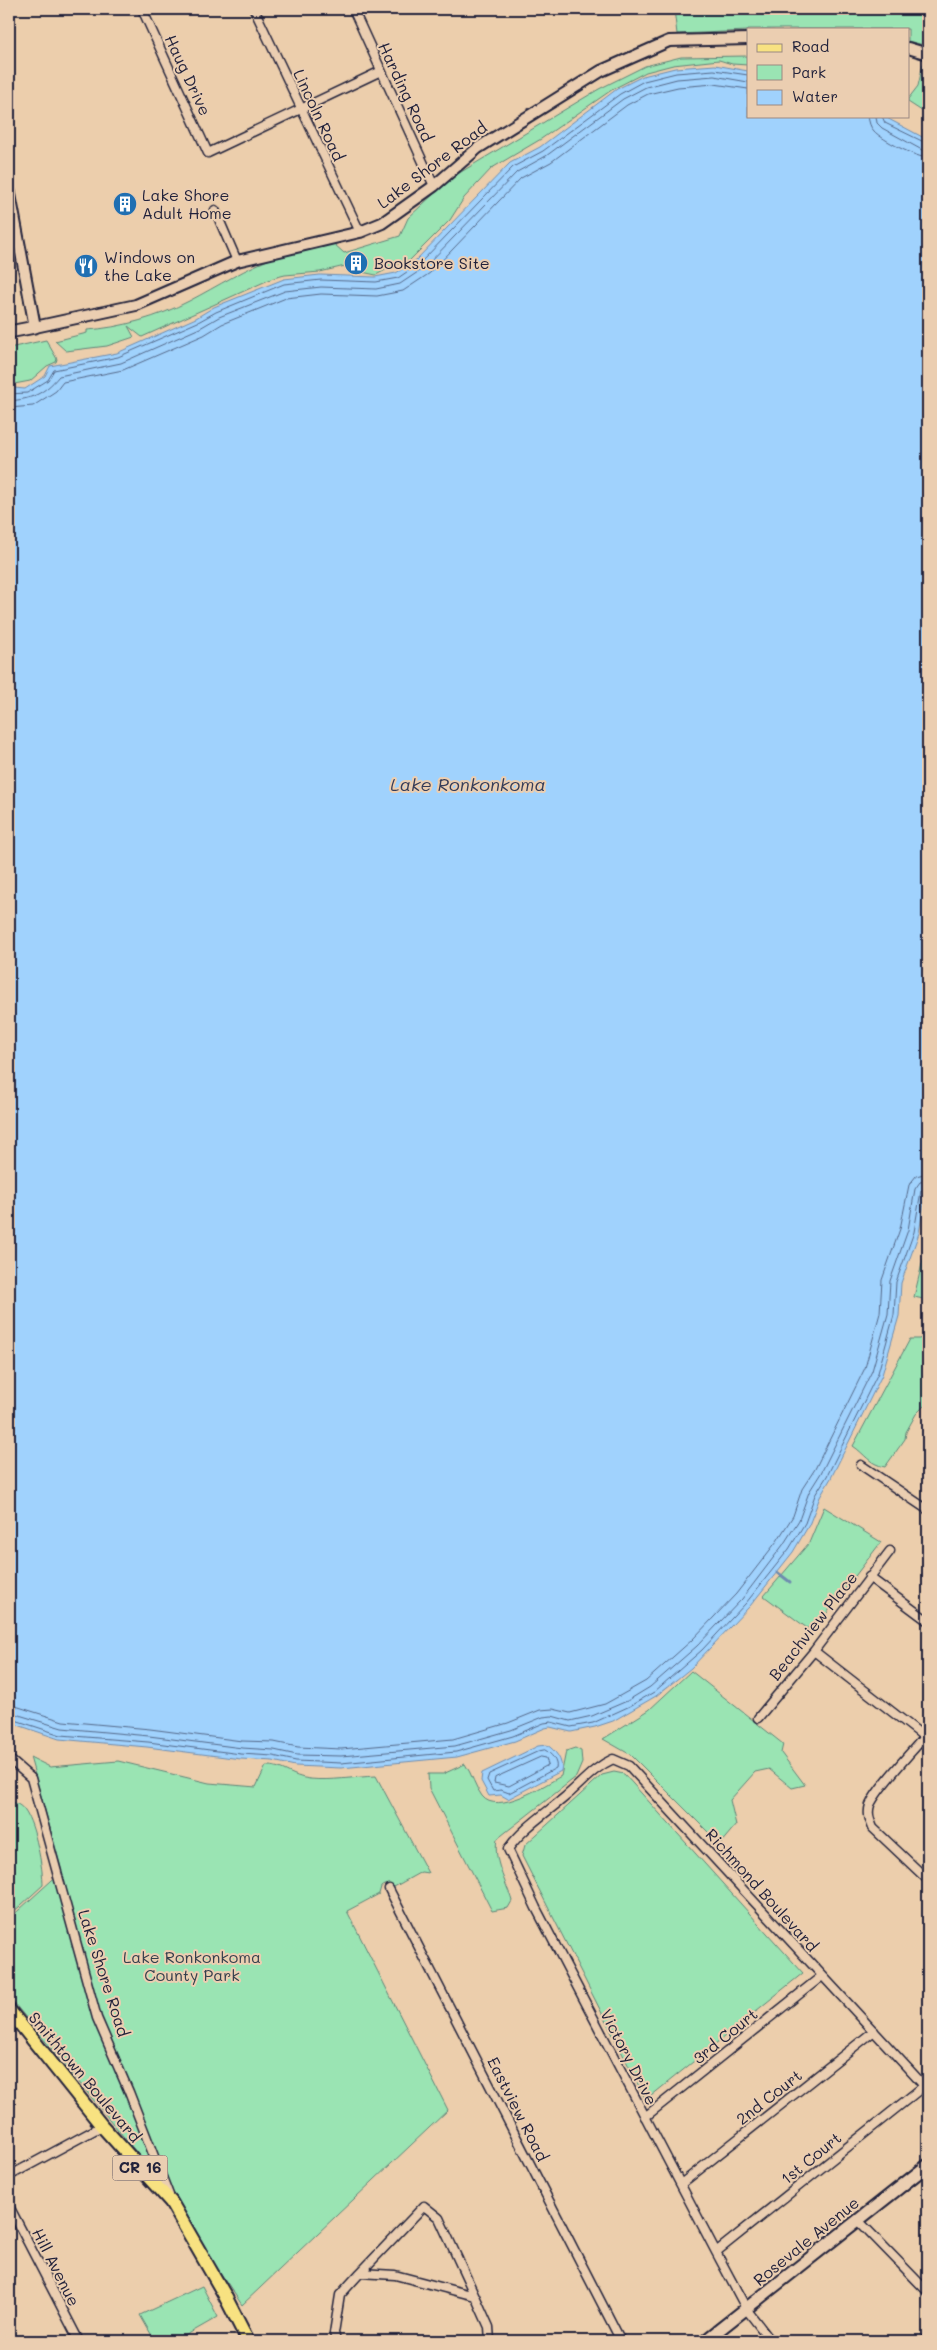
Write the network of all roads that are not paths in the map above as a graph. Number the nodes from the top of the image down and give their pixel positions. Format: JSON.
{"nodes":[{"id":1,"x":142,"y":9,"type":"edge"},
{"id":2,"x":254,"y":9,"type":"edge"},
{"id":3,"x":353,"y":9,"type":"edge"},
{"id":4,"x":747,"y":39,"type":"edge"},
{"id":5,"x":910,"y":49,"type":"edge"},
{"id":6,"x":928,"y":54,"type":"edge"},
{"id":7,"x":381,"y":71,"type":"junction"},
{"id":8,"x":301,"y":110,"type":"junction"},
{"id":9,"x":434,"y":186,"type":"junction"},
{"id":10,"x":9,"y":189,"type":"edge"},
{"id":11,"x":215,"y":210,"type":"dead end"},
{"id":12,"x":360,"y":232,"type":"junction"},
{"id":13,"x":237,"y":262,"type":"junction"},
{"id":14,"x":35,"y":327,"type":"junction"},
{"id":15,"x":9,"y":332,"type":"edge"},
{"id":16,"x":862,"y":1465,"type":"dead end"},
{"id":17,"x":928,"y":1510,"type":"edge"},
{"id":18,"x":890,"y":1551,"type":"dead end"},
{"id":19,"x":869,"y":1578,"type":"junction"},
{"id":20,"x":928,"y":1621,"type":"edge"},
{"id":21,"x":814,"y":1651,"type":"junction"},
{"id":22,"x":758,"y":1718,"type":"dead end"},
{"id":23,"x":926,"y":1738,"type":"edge"},
{"id":24,"x":9,"y":1759,"type":"edge"},
{"id":25,"x":566,"y":1796,"type":"joint"},
{"id":26,"x":928,"y":1880,"type":"edge"},
{"id":27,"x":390,"y":1890,"type":"dead end"},
{"id":28,"x":822,"y":1976,"type":"junction"},
{"id":29,"x":10,"y":2015,"type":"edge"},
{"id":30,"x":874,"y":2030,"type":"junction"},
{"id":31,"x":926,"y":2088,"type":"edge"},
{"id":32,"x":645,"y":2117,"type":"junction"},
{"id":33,"x":102,"y":2126,"type":"junction"},
{"id":34,"x":928,"y":2166,"type":"edge"},
{"id":35,"x":9,"y":2176,"type":"edge"},
{"id":36,"x":681,"y":2184,"type":"junction"},
{"id":37,"x":171,"y":2202,"type":"junction"},
{"id":38,"x":9,"y":2206,"type":"edge"},
{"id":39,"x":858,"y":2220,"type":"junction"},
{"id":40,"x":716,"y":2252,"type":"junction"},
{"id":41,"x":360,"y":2273,"type":"junction"},
{"id":42,"x":928,"y":2292,"type":"edge"},
{"id":43,"x":475,"y":2296,"type":"junction"},
{"id":44,"x":746,"y":2310,"type":"junction"},
{"id":45,"x":928,"y":2337,"type":"edge"},
{"id":46,"x":79,"y":2341,"type":"edge"},
{"id":47,"x":248,"y":2341,"type":"edge"},
{"id":48,"x":336,"y":2341,"type":"edge"},
{"id":49,"x":490,"y":2341,"type":"edge"},
{"id":50,"x":621,"y":2341,"type":"edge"},
{"id":51,"x":705,"y":2341,"type":"edge"},
{"id":52,"x":771,"y":2341,"type":"edge"},
{"id":53,"x":924,"y":2341,"type":"edge"}],
"edges":[{"from":1,"to":8,"type":"street","name":"Haug Drive"},
{"from":2,"to":8,"type":"street","name":"Lincoln Road"},
{"from":3,"to":7,"type":"street","name":"Harding Road"},
{"from":4,"to":9,"type":"street","name":"Lake Shore Road"},
{"from":5,"to":6,"type":"street"},
{"from":7,"to":8,"type":"street"},
{"from":7,"to":9,"type":"street","name":"Harding Road"},
{"from":8,"to":12,"type":"street","name":"Lincoln Road"},
{"from":9,"to":12,"type":"street","name":"Lake Shore Road"},
{"from":10,"to":14,"type":"street"},
{"from":11,"to":13,"type":"street"},
{"from":12,"to":13,"type":"street","name":"Lake Shore Road"},
{"from":13,"to":14,"type":"street","name":"Lake Shore Road"},
{"from":14,"to":15,"type":"main road","name":"Lake Shore Road"},
{"from":16,"to":17,"type":"street"},
{"from":18,"to":19,"type":"street","name":"Beachview Place"},
{"from":19,"to":20,"type":"street"},
{"from":19,"to":21,"type":"street","name":"Beachview Place"},
{"from":21,"to":22,"type":"street","name":"Beachview Place"},
{"from":21,"to":23,"type":"street"},
{"from":23,"to":26,"type":"street"},
{"from":24,"to":37,"type":"street","name":"Lake Shore Road"},
{"from":25,"to":28,"type":"street","name":"Richmond Boulevard"},
{"from":25,"to":32,"type":"street","name":"Victory Drive"},
{"from":27,"to":50,"type":"street","name":"Eastview Road"},
{"from":28,"to":30,"type":"street","name":"Richmond Boulevard"},
{"from":28,"to":32,"type":"street","name":"3rd Court"},
{"from":29,"to":33,"type":"main road","name":"Smithtown Boulevard","number":"CR 16"},
{"from":30,"to":31,"type":"street","name":"Richmond Boulevard"},
{"from":30,"to":36,"type":"street","name":"2nd Court"},
{"from":31,"to":40,"type":"street","name":"1st Court"},
{"from":32,"to":36,"type":"street","name":"Victory Drive"},
{"from":33,"to":35,"type":"street"},
{"from":33,"to":37,"type":"main road","name":"Smithtown Boulevard","number":"CR 16"},
{"from":34,"to":39,"type":"main road","name":"Rosevale Avenue"},
{"from":36,"to":40,"type":"street","name":"Victory Drive"},
{"from":37,"to":47,"type":"main road","name":"Smithtown Boulevard","number":"CR 16"},
{"from":38,"to":46,"type":"street","name":"Hill Avenue"},
{"from":39,"to":42,"type":"street"},
{"from":39,"to":44,"type":"main road","name":"Rosevale Avenue"},
{"from":40,"to":44,"type":"street","name":"Victory Drive"},
{"from":41,"to":43,"type":"street"},
{"from":41,"to":43,"type":"street"},
{"from":41,"to":48,"type":"street"},
{"from":43,"to":49,"type":"street"},
{"from":44,"to":51,"type":"main road","name":"Rosevale Avenue"},
{"from":44,"to":52,"type":"street","name":"Victory Drive"},
{"from":45,"to":53,"type":"street"}]}
